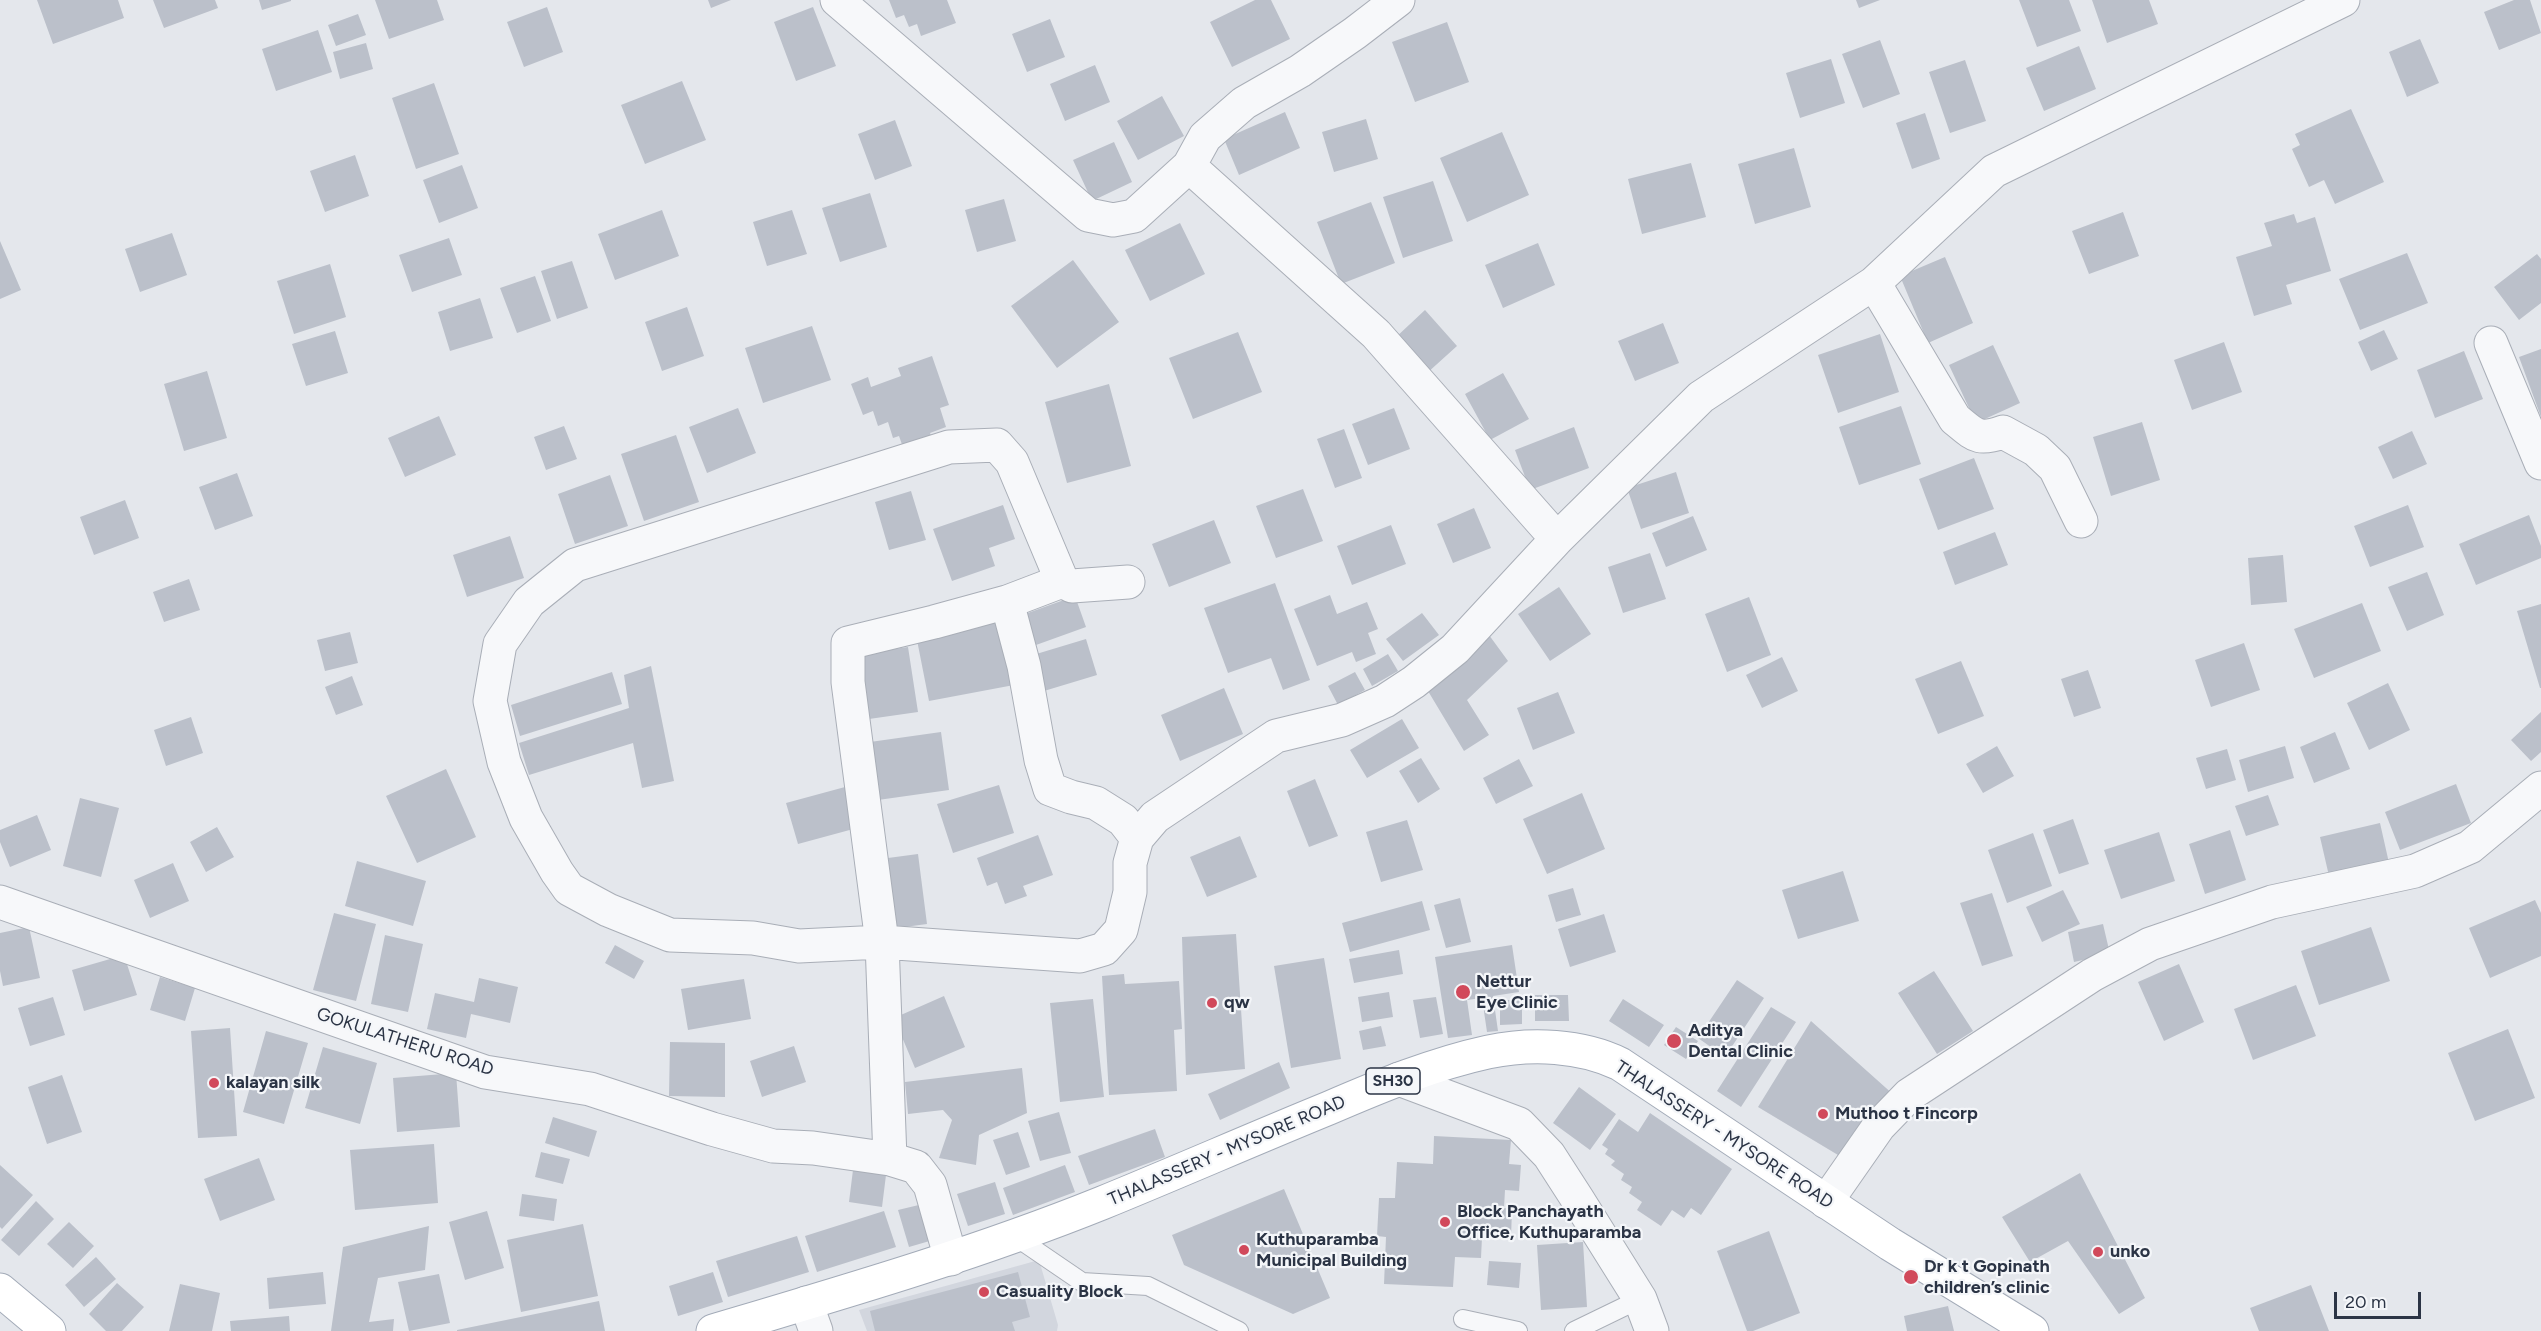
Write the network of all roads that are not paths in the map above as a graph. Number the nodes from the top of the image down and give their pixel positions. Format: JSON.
{"nodes":[{"id":1,"x":837,"y":0,"type":"edge"},
{"id":2,"x":1398,"y":0,"type":"edge"},
{"id":3,"x":2343,"y":0,"type":"edge"},
{"id":4,"x":1189,"y":166,"type":"junction"},
{"id":5,"x":1874,"y":283,"type":"junction"},
{"id":6,"x":2491,"y":343,"type":"dead end"},
{"id":7,"x":2541,"y":463,"type":"edge"},
{"id":8,"x":2081,"y":520,"type":"dead end"},
{"id":9,"x":1557,"y":539,"type":"junction"},
{"id":10,"x":1062,"y":581,"type":"junction"},
{"id":11,"x":1128,"y":582,"type":"dead end"},
{"id":12,"x":1006,"y":602,"type":"junction"},
{"id":13,"x":2541,"y":788,"type":"edge"},
{"id":14,"x":1137,"y":838,"type":"junction"},
{"id":15,"x":0,"y":902,"type":"edge"},
{"id":16,"x":882,"y":942,"type":"junction"},
{"id":17,"x":1399,"y":1079,"type":"junction"},
{"id":18,"x":891,"y":1159,"type":"junction"},
{"id":19,"x":1826,"y":1202,"type":"junction"},
{"id":20,"x":1016,"y":1237,"type":"junction"},
{"id":21,"x":951,"y":1258,"type":"junction"},
{"id":22,"x":0,"y":1290,"type":"edge"},
{"id":23,"x":1640,"y":1299,"type":"junction"},
{"id":24,"x":811,"y":1317,"type":"edge"},
{"id":25,"x":1463,"y":1319,"type":"dead end"},
{"id":26,"x":50,"y":1331,"type":"edge"},
{"id":27,"x":713,"y":1331,"type":"edge"},
{"id":28,"x":1239,"y":1331,"type":"edge"},
{"id":29,"x":1518,"y":1331,"type":"edge"},
{"id":30,"x":1574,"y":1331,"type":"edge"},
{"id":31,"x":1652,"y":1331,"type":"edge"},
{"id":32,"x":2032,"y":1331,"type":"edge"}],
"edges":[{"from":1,"to":4,"type":"street"},
{"from":2,"to":4,"type":"street"},
{"from":3,"to":5,"type":"street"},
{"from":4,"to":9,"type":"street"},
{"from":5,"to":8,"type":"street"},
{"from":5,"to":9,"type":"street"},
{"from":6,"to":7,"type":"street"},
{"from":9,"to":14,"type":"street"},
{"from":10,"to":11,"type":"street"},
{"from":10,"to":12,"type":"street"},
{"from":10,"to":16,"type":"street"},
{"from":12,"to":14,"type":"street"},
{"from":12,"to":16,"type":"street"},
{"from":13,"to":19,"type":"street"},
{"from":14,"to":16,"type":"street"},
{"from":15,"to":18,"type":"street","name":"GOKULATHERU ROAD"},
{"from":16,"to":18,"type":"street"},
{"from":17,"to":19,"type":"main road","name":"THALASSERY - MYSORE ROAD","number":"SH30"},
{"from":17,"to":20,"type":"main road","name":"THALASSERY - MYSORE ROAD","number":"SH30"},
{"from":17,"to":23,"type":"street"},
{"from":18,"to":21,"type":"street","name":"GOKULATHERU ROAD"},
{"from":19,"to":32,"type":"main road","name":"THALASSERY - MYSORE ROAD","number":"SH30"},
{"from":20,"to":21,"type":"main road","name":"THALASSERY - MYSORE ROAD","number":"SH30"},
{"from":20,"to":28,"type":"lane"},
{"from":21,"to":24,"type":"main road","name":"THALASSERY - MYSORE ROAD","number":"SH30"},
{"from":22,"to":26,"type":"main road"},
{"from":23,"to":30,"type":"lane"},
{"from":23,"to":31,"type":"street"},
{"from":24,"to":27,"type":"main road","name":"THALASSERY - MYSORE ROAD","number":"SH30"},
{"from":25,"to":29,"type":"lane"}]}
